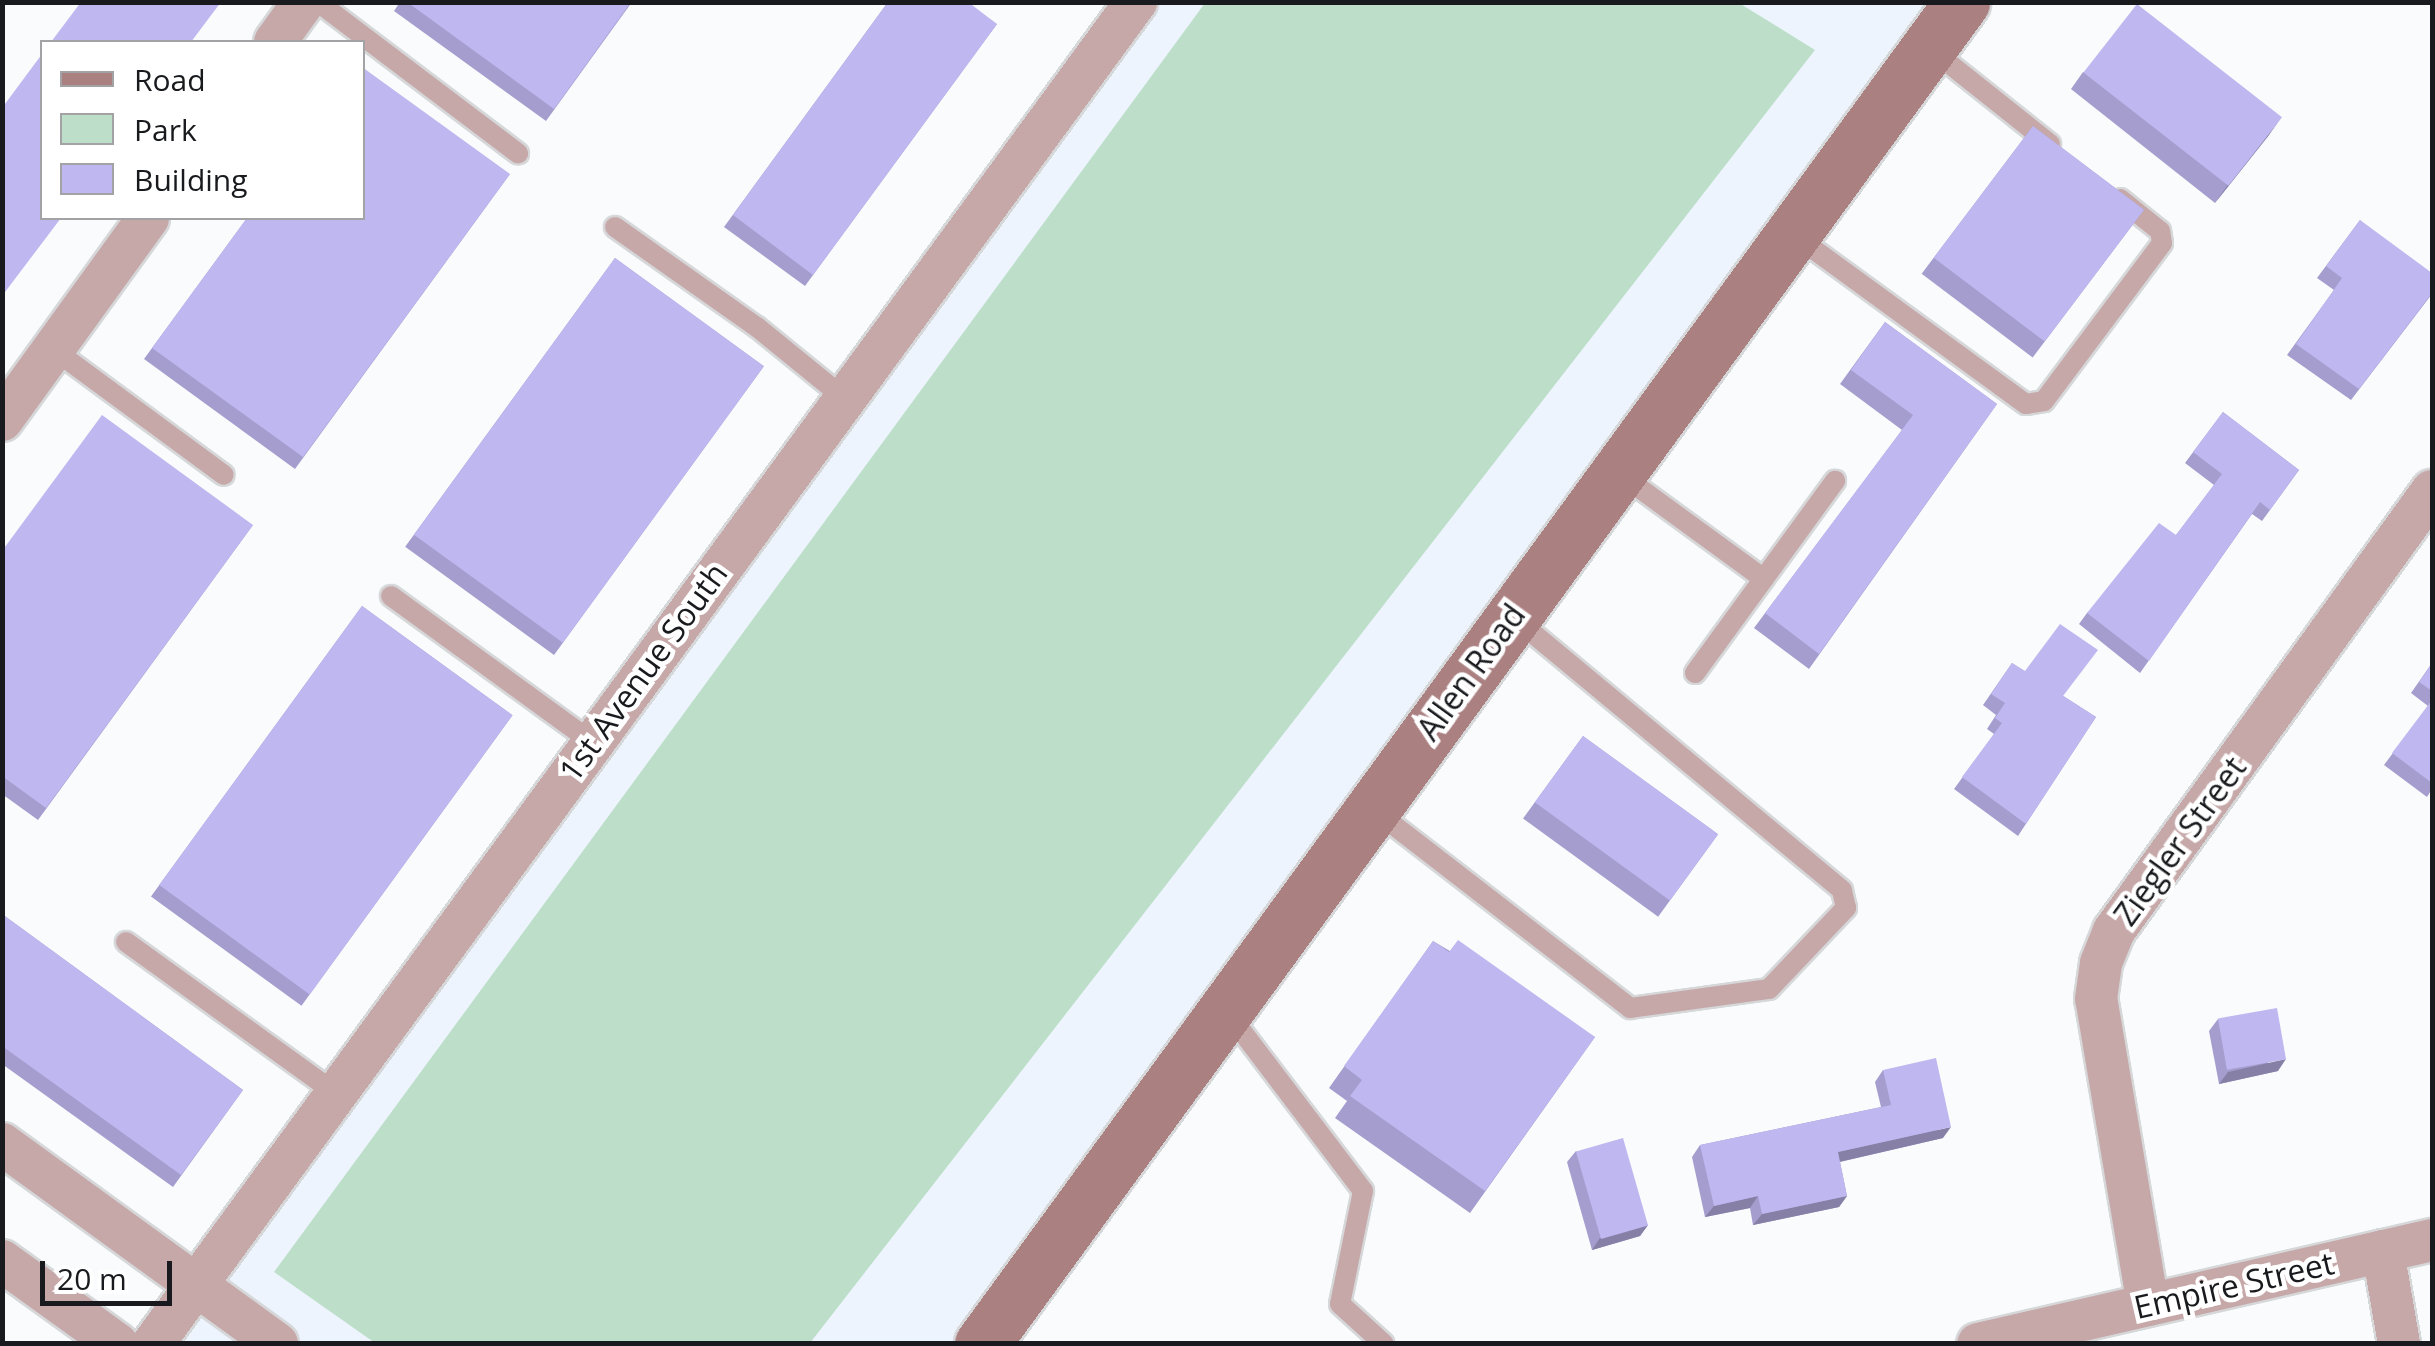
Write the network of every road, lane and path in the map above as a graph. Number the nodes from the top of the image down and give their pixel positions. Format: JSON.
{"nodes":[{"id":1,"x":304,"y":2,"type":"edge"},
{"id":2,"x":318,"y":2,"type":"edge"},
{"id":3,"x":1136,"y":2,"type":"edge"},
{"id":4,"x":1962,"y":2,"type":"edge"},
{"id":5,"x":276,"y":40,"type":"edge"},
{"id":6,"x":1929,"y":48,"type":"junction"},
{"id":7,"x":518,"y":152,"type":"dead end"},
{"id":8,"x":2071,"y":160,"type":"edge"},
{"id":9,"x":2101,"y":184,"type":"edge"},
{"id":10,"x":147,"y":220,"type":"edge"},
{"id":11,"x":615,"y":227,"type":"dead end"},
{"id":12,"x":1792,"y":234,"type":"junction"},
{"id":13,"x":53,"y":350,"type":"junction"},
{"id":14,"x":844,"y":398,"type":"junction"},
{"id":15,"x":2,"y":420,"type":"edge"},
{"id":16,"x":1618,"y":472,"type":"junction"},
{"id":17,"x":224,"y":475,"type":"dead end"},
{"id":18,"x":1835,"y":482,"type":"dead end"},
{"id":19,"x":2432,"y":491,"type":"edge"},
{"id":20,"x":1764,"y":579,"type":"junction"},
{"id":21,"x":392,"y":596,"type":"dead end"},
{"id":22,"x":1512,"y":617,"type":"junction"},
{"id":23,"x":1695,"y":673,"type":"dead end"},
{"id":24,"x":592,"y":742,"type":"junction"},
{"id":25,"x":1372,"y":809,"type":"junction"},
{"id":26,"x":126,"y":942,"type":"dead end"},
{"id":27,"x":1225,"y":1010,"type":"junction"},
{"id":28,"x":334,"y":1092,"type":"junction"},
{"id":29,"x":2,"y":1144,"type":"edge"},
{"id":30,"x":2432,"y":1240,"type":"edge"},
{"id":31,"x":2383,"y":1251,"type":"junction"},
{"id":32,"x":2,"y":1261,"type":"edge"},
{"id":33,"x":193,"y":1284,"type":"junction"},
{"id":34,"x":2148,"y":1305,"type":"junction"},
{"id":35,"x":117,"y":1344,"type":"edge"},
{"id":36,"x":154,"y":1344,"type":"edge"},
{"id":37,"x":276,"y":1344,"type":"edge"},
{"id":38,"x":982,"y":1344,"type":"edge"},
{"id":39,"x":1384,"y":1344,"type":"edge"},
{"id":40,"x":1978,"y":1344,"type":"edge"},
{"id":41,"x":2398,"y":1344,"type":"edge"}],
"edges":[{"from":1,"to":5,"type":"street"},
{"from":2,"to":7,"type":"lane"},
{"from":3,"to":14,"type":"street","name":"1st Avenue South"},
{"from":4,"to":6,"type":"main road","name":"Allen Road"},
{"from":6,"to":8,"type":"lane"},
{"from":6,"to":12,"type":"main road","name":"Allen Road"},
{"from":9,"to":12,"type":"lane"},
{"from":10,"to":13,"type":"street"},
{"from":11,"to":14,"type":"lane"},
{"from":12,"to":16,"type":"main road","name":"Allen Road"},
{"from":13,"to":15,"type":"street"},
{"from":13,"to":17,"type":"lane"},
{"from":14,"to":24,"type":"street","name":"1st Avenue South"},
{"from":16,"to":20,"type":"lane"},
{"from":16,"to":22,"type":"main road","name":"Allen Road"},
{"from":18,"to":20,"type":"lane"},
{"from":19,"to":34,"type":"street","name":"Ziegler Street"},
{"from":20,"to":23,"type":"lane"},
{"from":21,"to":24,"type":"lane"},
{"from":22,"to":25,"type":"main road","name":"Allen Road"},
{"from":22,"to":25,"type":"lane"},
{"from":24,"to":28,"type":"street","name":"1st Avenue South"},
{"from":25,"to":27,"type":"main road","name":"Allen Road"},
{"from":26,"to":28,"type":"lane"},
{"from":27,"to":38,"type":"main road","name":"Allen Road"},
{"from":27,"to":39,"type":"lane"},
{"from":28,"to":33,"type":"street","name":"1st Avenue South"},
{"from":29,"to":33,"type":"street"},
{"from":30,"to":31,"type":"street","name":"Empire Street"},
{"from":31,"to":34,"type":"street","name":"Empire Street"},
{"from":31,"to":41,"type":"street"},
{"from":32,"to":35,"type":"street"},
{"from":33,"to":36,"type":"street","name":"1st Avenue South"},
{"from":33,"to":37,"type":"street"},
{"from":34,"to":40,"type":"street","name":"Empire Street"}]}
